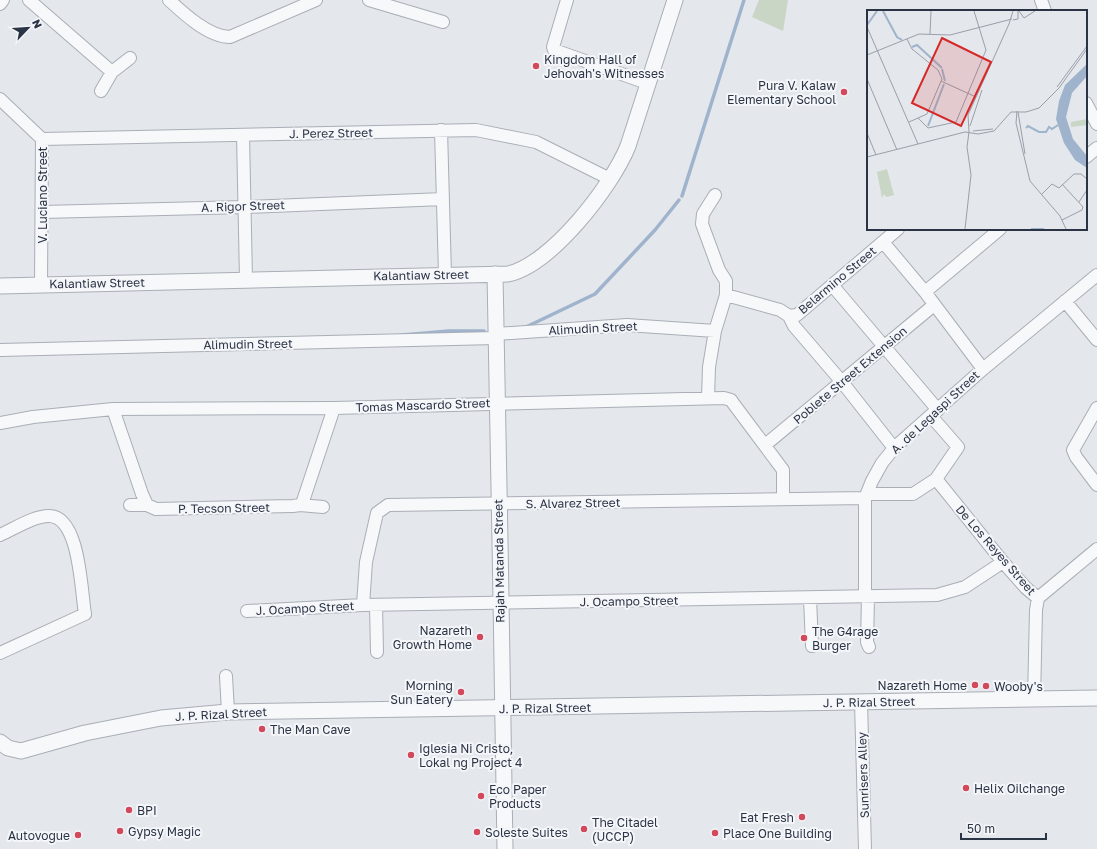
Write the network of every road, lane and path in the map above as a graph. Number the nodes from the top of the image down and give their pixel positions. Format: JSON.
{"nodes":[{"id":1,"x":3,"y":0,"type":"edge"},
{"id":2,"x":29,"y":0,"type":"edge"},
{"id":3,"x":169,"y":0,"type":"edge"},
{"id":4,"x":316,"y":0,"type":"edge"},
{"id":5,"x":369,"y":0,"type":"edge"},
{"id":6,"x":567,"y":0,"type":"edge"},
{"id":7,"x":675,"y":0,"type":"edge"},
{"id":8,"x":1041,"y":0,"type":"edge"},
{"id":9,"x":0,"y":4,"type":"edge"},
{"id":10,"x":1045,"y":10,"type":"edge"},
{"id":11,"x":443,"y":22,"type":"dead end"},
{"id":12,"x":130,"y":58,"type":"dead end"},
{"id":13,"x":112,"y":72,"type":"junction"},
{"id":14,"x":647,"y":82,"type":"junction"},
{"id":15,"x":101,"y":91,"type":"dead end"},
{"id":16,"x":0,"y":99,"type":"edge"},
{"id":17,"x":1087,"y":105,"type":"edge"},
{"id":18,"x":1097,"y":124,"type":"edge"},
{"id":19,"x":440,"y":130,"type":"junction"},
{"id":20,"x":243,"y":135,"type":"junction"},
{"id":21,"x":42,"y":139,"type":"junction"},
{"id":22,"x":610,"y":179,"type":"junction"},
{"id":23,"x":716,"y":195,"type":"dead end"},
{"id":24,"x":443,"y":199,"type":"junction"},
{"id":25,"x":245,"y":207,"type":"junction"},
{"id":26,"x":42,"y":212,"type":"junction"},
{"id":27,"x":897,"y":230,"type":"edge"},
{"id":28,"x":999,"y":230,"type":"edge"},
{"id":29,"x":883,"y":242,"type":"junction"},
{"id":30,"x":495,"y":274,"type":"junction"},
{"id":31,"x":445,"y":275,"type":"junction"},
{"id":32,"x":1097,"y":275,"type":"edge"},
{"id":33,"x":246,"y":279,"type":"junction"},
{"id":34,"x":41,"y":285,"type":"junction"},
{"id":35,"x":832,"y":285,"type":"junction"},
{"id":36,"x":0,"y":286,"type":"edge"},
{"id":37,"x":925,"y":292,"type":"junction"},
{"id":38,"x":726,"y":295,"type":"junction"},
{"id":39,"x":1065,"y":301,"type":"junction"},
{"id":40,"x":934,"y":306,"type":"junction"},
{"id":41,"x":789,"y":316,"type":"junction"},
{"id":42,"x":715,"y":331,"type":"junction"},
{"id":43,"x":496,"y":336,"type":"junction"},
{"id":44,"x":1097,"y":340,"type":"edge"},
{"id":45,"x":884,"y":347,"type":"junction"},
{"id":46,"x":0,"y":350,"type":"edge"},
{"id":47,"x":983,"y":369,"type":"junction"},
{"id":48,"x":842,"y":382,"type":"junction"},
{"id":49,"x":708,"y":398,"type":"junction"},
{"id":50,"x":497,"y":403,"type":"junction"},
{"id":51,"x":334,"y":408,"type":"junction"},
{"id":52,"x":1097,"y":408,"type":"edge"},
{"id":53,"x":113,"y":409,"type":"junction"},
{"id":54,"x":934,"y":413,"type":"junction"},
{"id":55,"x":0,"y":423,"type":"edge"},
{"id":56,"x":765,"y":445,"type":"junction"},
{"id":57,"x":894,"y":448,"type":"junction"},
{"id":58,"x":936,"y":480,"type":"junction"},
{"id":59,"x":1097,"y":485,"type":"edge"},
{"id":60,"x":866,"y":496,"type":"junction"},
{"id":61,"x":783,"y":499,"type":"junction"},
{"id":62,"x":498,"y":504,"type":"junction"},
{"id":63,"x":130,"y":505,"type":"dead end"},
{"id":64,"x":147,"y":505,"type":"junction"},
{"id":65,"x":300,"y":505,"type":"junction"},
{"id":66,"x":322,"y":507,"type":"dead end"},
{"id":67,"x":0,"y":535,"type":"edge"},
{"id":68,"x":1097,"y":549,"type":"edge"},
{"id":69,"x":1003,"y":562,"type":"junction"},
{"id":70,"x":867,"y":597,"type":"junction"},
{"id":71,"x":810,"y":598,"type":"junction"},
{"id":72,"x":1038,"y":598,"type":"junction"},
{"id":73,"x":500,"y":603,"type":"junction"},
{"id":74,"x":363,"y":605,"type":"junction"},
{"id":75,"x":376,"y":605,"type":"junction"},
{"id":76,"x":246,"y":611,"type":"dead end"},
{"id":77,"x":812,"y":646,"type":"dead end"},
{"id":78,"x":869,"y":647,"type":"dead end"},
{"id":79,"x":0,"y":652,"type":"edge"},
{"id":80,"x":377,"y":652,"type":"dead end"},
{"id":81,"x":226,"y":676,"type":"dead end"},
{"id":82,"x":1097,"y":698,"type":"edge"},
{"id":83,"x":1034,"y":700,"type":"junction"},
{"id":84,"x":861,"y":702,"type":"junction"},
{"id":85,"x":504,"y":708,"type":"junction"},
{"id":86,"x":228,"y":712,"type":"junction"},
{"id":87,"x":0,"y":742,"type":"edge"},
{"id":88,"x":505,"y":849,"type":"edge"},
{"id":89,"x":865,"y":849,"type":"edge"}],
"edges":[{"from":1,"to":9,"type":"street"},
{"from":2,"to":13,"type":"street"},
{"from":3,"to":4,"type":"street"},
{"from":5,"to":11,"type":"street"},
{"from":6,"to":14,"type":"street"},
{"from":7,"to":14,"type":"street","name":"Kalantiaw Street"},
{"from":8,"to":10,"type":"street"},
{"from":12,"to":13,"type":"street"},
{"from":13,"to":15,"type":"street"},
{"from":14,"to":22,"type":"street","name":"Kalantiaw Street"},
{"from":16,"to":21,"type":"street","name":"V. Luciano Street"},
{"from":17,"to":18,"type":"street"},
{"from":19,"to":20,"type":"street","name":"J. Perez Street"},
{"from":19,"to":22,"type":"street","name":"J. Perez Street"},
{"from":19,"to":24,"type":"street"},
{"from":20,"to":21,"type":"street","name":"J. Perez Street"},
{"from":20,"to":25,"type":"street"},
{"from":21,"to":26,"type":"street","name":"V. Luciano Street"},
{"from":22,"to":30,"type":"street","name":"Kalantiaw Street"},
{"from":23,"to":38,"type":"street"},
{"from":24,"to":25,"type":"street","name":"A. Rigor Street"},
{"from":24,"to":31,"type":"street"},
{"from":25,"to":26,"type":"street","name":"A. Rigor Street"},
{"from":25,"to":33,"type":"street"},
{"from":26,"to":34,"type":"street","name":"V. Luciano Street"},
{"from":27,"to":29,"type":"street","name":"Belarmino Street"},
{"from":28,"to":37,"type":"street"},
{"from":29,"to":35,"type":"street","name":"Belarmino Street"},
{"from":29,"to":37,"type":"street"},
{"from":30,"to":31,"type":"street","name":"Kalantiaw Street"},
{"from":30,"to":43,"type":"street","name":"Rajah Matanda Street"},
{"from":31,"to":33,"type":"street","name":"Kalantiaw Street"},
{"from":32,"to":39,"type":"street","name":"A. de Legaspi Street"},
{"from":33,"to":34,"type":"street","name":"Kalantiaw Street"},
{"from":34,"to":36,"type":"street","name":"Kalantiaw Street"},
{"from":35,"to":41,"type":"street","name":"Belarmino Street"},
{"from":35,"to":45,"type":"street"},
{"from":37,"to":40,"type":"street"},
{"from":38,"to":41,"type":"street","name":"Belarmino Street"},
{"from":38,"to":42,"type":"street"},
{"from":39,"to":44,"type":"street"},
{"from":39,"to":47,"type":"street","name":"A. de Legaspi Street"},
{"from":40,"to":45,"type":"street","name":"Poblete Street Extension"},
{"from":40,"to":47,"type":"street"},
{"from":41,"to":48,"type":"street"},
{"from":42,"to":43,"type":"street","name":"Alimudin Street"},
{"from":42,"to":49,"type":"street"},
{"from":43,"to":46,"type":"street","name":"Alimudin Street"},
{"from":43,"to":50,"type":"street","name":"Rajah Matanda Street"},
{"from":45,"to":48,"type":"street","name":"Poblete Street Extension"},
{"from":45,"to":54,"type":"street"},
{"from":47,"to":54,"type":"street","name":"A. de Legaspi Street"},
{"from":48,"to":56,"type":"street","name":"Poblete Street Extension"},
{"from":48,"to":57,"type":"street"},
{"from":49,"to":50,"type":"street","name":"Tomas Mascardo Street"},
{"from":49,"to":56,"type":"street","name":"Tomas Mascardo Street"},
{"from":50,"to":51,"type":"street","name":"Tomas Mascardo Street"},
{"from":50,"to":62,"type":"street","name":"Rajah Matanda Street"},
{"from":51,"to":53,"type":"street","name":"Tomas Mascardo Street"},
{"from":51,"to":65,"type":"street"},
{"from":52,"to":59,"type":"street"},
{"from":53,"to":55,"type":"street","name":"Tomas Mascardo Street"},
{"from":53,"to":64,"type":"street"},
{"from":54,"to":57,"type":"street","name":"A. de Legaspi Street"},
{"from":54,"to":58,"type":"street"},
{"from":56,"to":61,"type":"street","name":"Tomas Mascardo Street"},
{"from":57,"to":60,"type":"street","name":"A. de Legaspi Street"},
{"from":58,"to":60,"type":"street","name":"S. Alvarez Street"},
{"from":58,"to":69,"type":"street","name":"De Los Reyes Street"},
{"from":60,"to":61,"type":"street","name":"S. Alvarez Street"},
{"from":60,"to":70,"type":"street","name":"A. de Legaspi Street"},
{"from":61,"to":62,"type":"street","name":"S. Alvarez Street"},
{"from":62,"to":73,"type":"street","name":"Rajah Matanda Street"},
{"from":62,"to":74,"type":"street","name":"S. Alvarez Street"},
{"from":63,"to":64,"type":"street","name":"P. Tecson Street"},
{"from":64,"to":65,"type":"street","name":"P. Tecson Street"},
{"from":65,"to":66,"type":"street","name":"P. Tecson Street"},
{"from":67,"to":79,"type":"street"},
{"from":68,"to":72,"type":"street"},
{"from":69,"to":70,"type":"street","name":"J. Ocampo Street"},
{"from":69,"to":72,"type":"street","name":"De Los Reyes Street"},
{"from":70,"to":71,"type":"street","name":"J. Ocampo Street"},
{"from":70,"to":78,"type":"street","name":"A. de Legaspi Street"},
{"from":71,"to":73,"type":"street","name":"J. Ocampo Street"},
{"from":71,"to":77,"type":"street"},
{"from":72,"to":83,"type":"street","name":"De Los Reyes Street"},
{"from":73,"to":75,"type":"street","name":"J. Ocampo Street"},
{"from":73,"to":85,"type":"street","name":"Rajah Matanda Street"},
{"from":74,"to":75,"type":"street","name":"J. Ocampo Street"},
{"from":74,"to":76,"type":"street","name":"J. Ocampo Street"},
{"from":75,"to":80,"type":"street"},
{"from":81,"to":86,"type":"street"},
{"from":82,"to":83,"type":"street","name":"J. P. Rizal Street"},
{"from":83,"to":84,"type":"street","name":"J. P. Rizal Street"},
{"from":84,"to":85,"type":"street","name":"J. P. Rizal Street"},
{"from":84,"to":89,"type":"street","name":"Sunrisers Alley"},
{"from":85,"to":86,"type":"street","name":"J. P. Rizal Street"},
{"from":85,"to":88,"type":"street","name":"Rajah Matanda Street"},
{"from":86,"to":87,"type":"street","name":"J. P. Rizal Street"}]}
